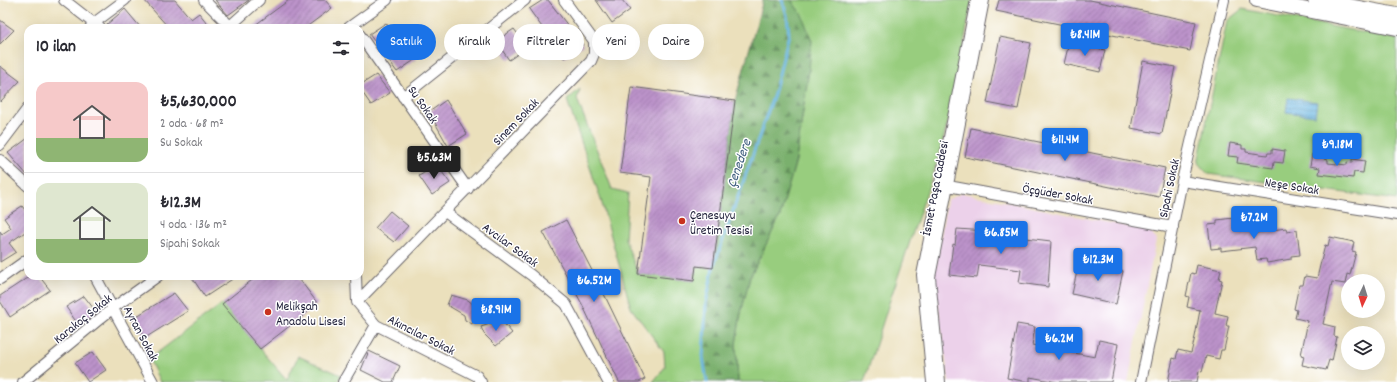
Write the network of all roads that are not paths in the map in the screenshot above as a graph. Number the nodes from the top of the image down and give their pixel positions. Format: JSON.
{"nodes":[{"id":1,"x":64,"y":0,"type":"edge"},
{"id":2,"x":125,"y":0,"type":"edge"},
{"id":3,"x":204,"y":0,"type":"edge"},
{"id":4,"x":259,"y":0,"type":"edge"},
{"id":5,"x":387,"y":0,"type":"edge"},
{"id":6,"x":525,"y":0,"type":"edge"},
{"id":7,"x":564,"y":0,"type":"edge"},
{"id":8,"x":976,"y":0,"type":"edge"},
{"id":9,"x":984,"y":0,"type":"edge"},
{"id":10,"x":1224,"y":0,"type":"edge"},
{"id":11,"x":1257,"y":0,"type":"edge"},
{"id":12,"x":1315,"y":0,"type":"edge"},
{"id":13,"x":1397,"y":15,"type":"edge"},
{"id":14,"x":92,"y":24,"type":"edge"},
{"id":15,"x":96,"y":24,"type":"edge"},
{"id":16,"x":228,"y":24,"type":"edge"},
{"id":17,"x":234,"y":24,"type":"edge"},
{"id":18,"x":356,"y":24,"type":"edge"},
{"id":19,"x":1397,"y":28,"type":"edge"},
{"id":20,"x":364,"y":41,"type":"edge"},
{"id":21,"x":403,"y":97,"type":"junction"},
{"id":22,"x":24,"y":113,"type":"edge"},
{"id":23,"x":0,"y":145,"type":"edge"},
{"id":24,"x":0,"y":160,"type":"edge"},
{"id":25,"x":1182,"y":180,"type":"junction"},
{"id":26,"x":24,"y":182,"type":"edge"},
{"id":27,"x":944,"y":187,"type":"junction"},
{"id":28,"x":468,"y":189,"type":"junction"},
{"id":29,"x":445,"y":212,"type":"junction"},
{"id":30,"x":1397,"y":215,"type":"edge"},
{"id":31,"x":1173,"y":227,"type":"junction"},
{"id":32,"x":24,"y":262,"type":"edge"},
{"id":33,"x":0,"y":279,"type":"edge"},
{"id":34,"x":97,"y":280,"type":"edge"},
{"id":35,"x":152,"y":280,"type":"edge"},
{"id":36,"x":356,"y":280,"type":"edge"},
{"id":37,"x":357,"y":302,"type":"junction"},
{"id":38,"x":113,"y":308,"type":"junction"},
{"id":39,"x":376,"y":325,"type":"junction"},
{"id":40,"x":477,"y":380,"type":"edge"},
{"id":41,"x":23,"y":382,"type":"edge"},
{"id":42,"x":153,"y":382,"type":"edge"},
{"id":43,"x":343,"y":382,"type":"edge"},
{"id":44,"x":608,"y":382,"type":"edge"},
{"id":45,"x":932,"y":382,"type":"edge"},
{"id":46,"x":940,"y":382,"type":"edge"},
{"id":47,"x":1141,"y":382,"type":"edge"}],
"edges":[{"from":1,"to":14,"type":"street"},
{"from":2,"to":15,"type":"street"},
{"from":3,"to":16,"type":"street"},
{"from":4,"to":17,"type":"street"},
{"from":5,"to":18,"type":"street"},
{"from":6,"to":21,"type":"street"},
{"from":7,"to":28,"type":"street","name":"Sinem Sokak"},
{"from":8,"to":27,"type":"street","name":"İsmet Paşa Caddesi"},
{"from":9,"to":27,"type":"street","name":"İsmet Paşa Caddesi"},
{"from":10,"to":25,"type":"street","name":"Sipahi Sokak"},
{"from":11,"to":19,"type":"main road"},
{"from":12,"to":13,"type":"main road"},
{"from":20,"to":21,"type":"street","name":"Su Sokak"},
{"from":21,"to":28,"type":"street","name":"Su Sokak"},
{"from":22,"to":23,"type":"street"},
{"from":24,"to":26,"type":"street"},
{"from":25,"to":30,"type":"street","name":"Neşe Sokak"},
{"from":25,"to":31,"type":"street","name":"Sipahi Sokak"},
{"from":27,"to":31,"type":"street","name":"Öçgüder Sokak"},
{"from":27,"to":45,"type":"street","name":"İsmet Paşa Caddesi"},
{"from":27,"to":46,"type":"street","name":"İsmet Paşa Caddesi"},
{"from":28,"to":29,"type":"street","name":"Sinem Sokak"},
{"from":29,"to":37,"type":"street","name":"Sinem Sokak"},
{"from":29,"to":44,"type":"street","name":"Avcılar Sokak"},
{"from":31,"to":47,"type":"street","name":"Sipahi Sokak"},
{"from":32,"to":33,"type":"street"},
{"from":34,"to":38,"type":"street","name":"Ayran Sokak"},
{"from":35,"to":38,"type":"street","name":"Karakoç Sokak"},
{"from":36,"to":37,"type":"street"},
{"from":37,"to":39,"type":"street","name":"Akıncılar Sokak"},
{"from":38,"to":41,"type":"street","name":"Karakoç Sokak"},
{"from":38,"to":42,"type":"street","name":"Ayran Sokak"},
{"from":39,"to":40,"type":"street","name":"Akıncılar Sokak"},
{"from":39,"to":43,"type":"street"}]}
